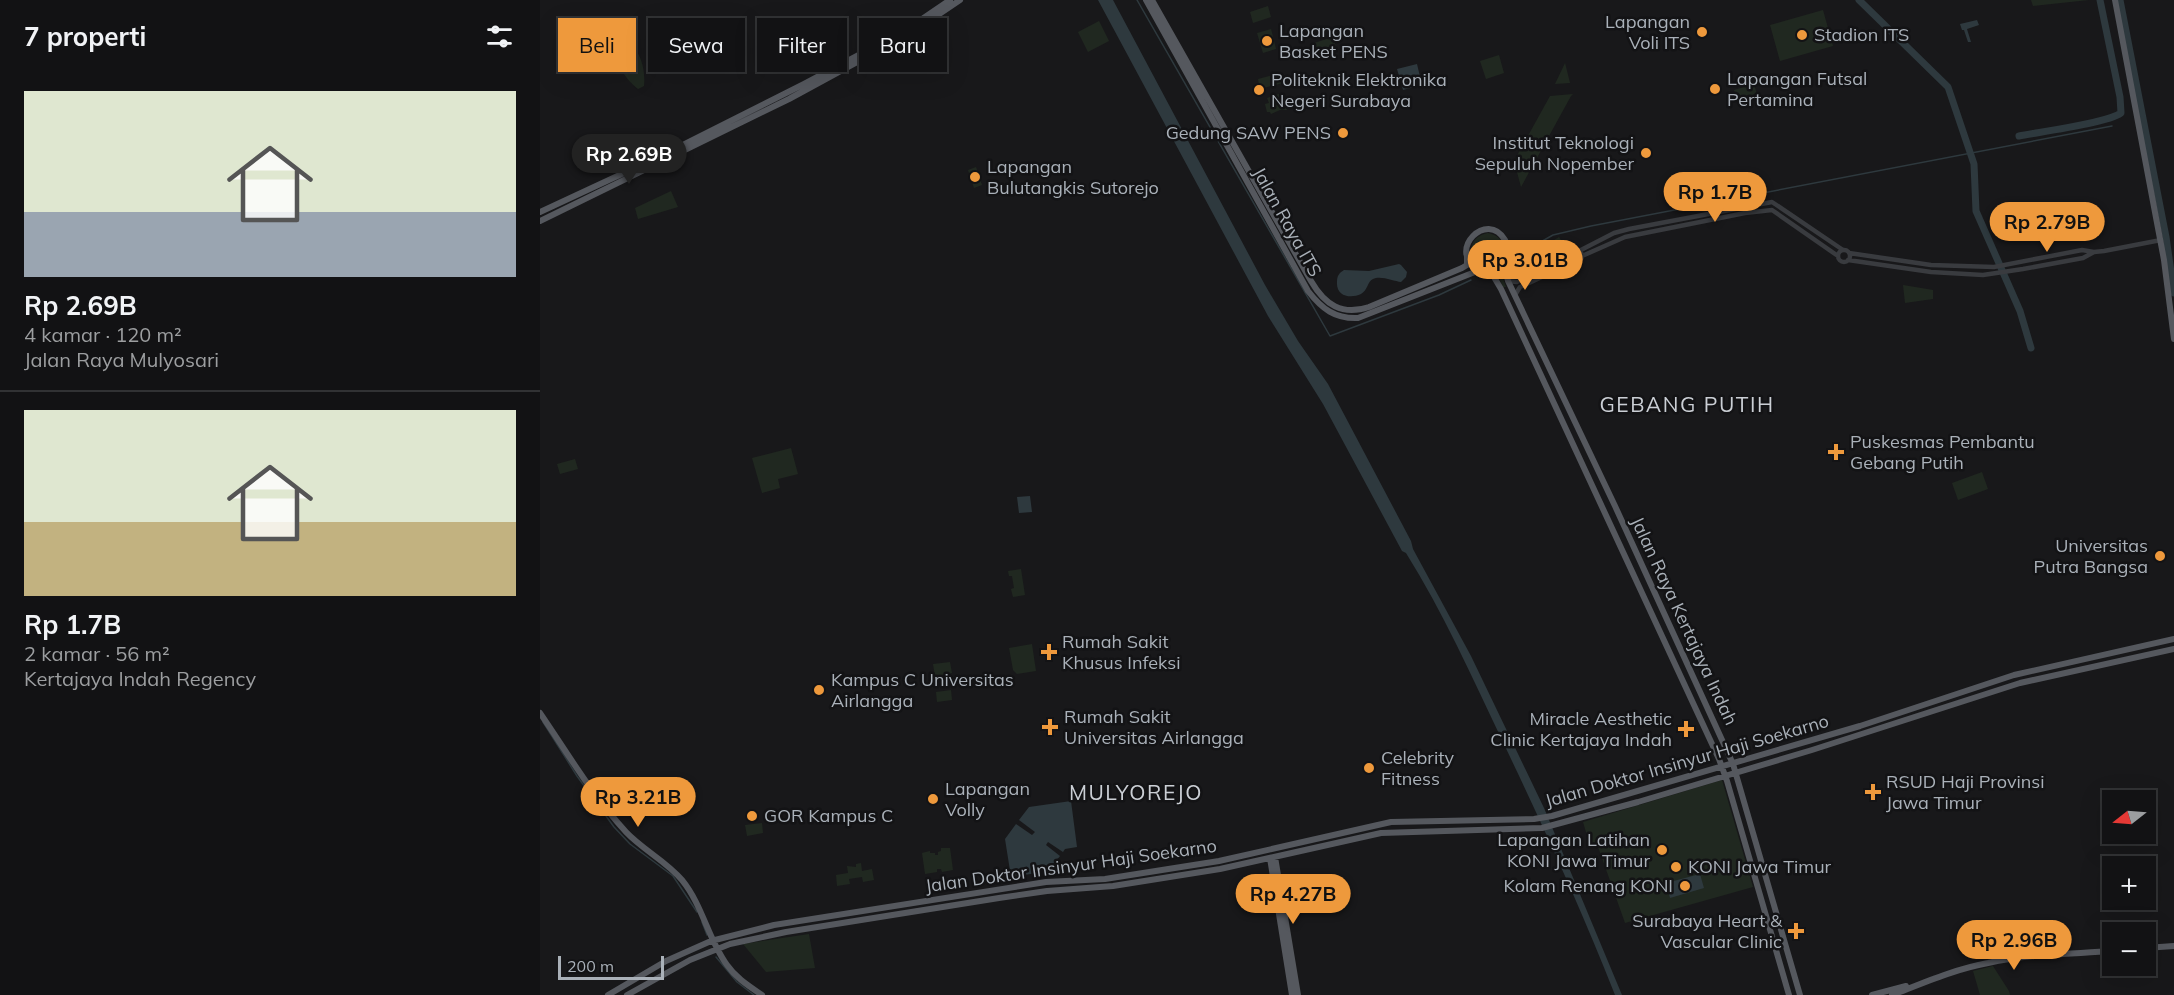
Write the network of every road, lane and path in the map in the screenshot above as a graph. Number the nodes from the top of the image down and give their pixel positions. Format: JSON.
{"nodes":[{"id":1,"x":950,"y":0,"type":"edge"},
{"id":2,"x":960,"y":0,"type":"edge"},
{"id":3,"x":1148,"y":0,"type":"edge"},
{"id":4,"x":2115,"y":0,"type":"edge"},
{"id":5,"x":849,"y":64,"type":"junction"},
{"id":6,"x":604,"y":186,"type":"junction"},
{"id":7,"x":1734,"y":208,"type":"junction"},
{"id":8,"x":540,"y":212,"type":"edge"},
{"id":9,"x":1735,"y":215,"type":"junction"},
{"id":10,"x":540,"y":221,"type":"edge"},
{"id":11,"x":1672,"y":221,"type":"junction"},
{"id":12,"x":1674,"y":228,"type":"junction"},
{"id":13,"x":2161,"y":240,"type":"junction"},
{"id":14,"x":1846,"y":251,"type":"junction"},
{"id":15,"x":2094,"y":252,"type":"junction"},
{"id":16,"x":1581,"y":254,"type":"junction"},
{"id":17,"x":1467,"y":255,"type":"junction"},
{"id":18,"x":1570,"y":256,"type":"junction"},
{"id":19,"x":1838,"y":256,"type":"junction"},
{"id":20,"x":1848,"y":260,"type":"junction"},
{"id":21,"x":1574,"y":262,"type":"junction"},
{"id":22,"x":1932,"y":265,"type":"junction"},
{"id":23,"x":1974,"y":267,"type":"junction"},
{"id":24,"x":1480,"y":270,"type":"junction"},
{"id":25,"x":1931,"y":273,"type":"junction"},
{"id":26,"x":1974,"y":274,"type":"junction"},
{"id":27,"x":1509,"y":283,"type":"junction"},
{"id":28,"x":1501,"y":289,"type":"junction"},
{"id":29,"x":1515,"y":295,"type":"junction"},
{"id":30,"x":1402,"y":297,"type":"junction"},
{"id":31,"x":1505,"y":298,"type":"junction"},
{"id":32,"x":2174,"y":339,"type":"edge"},
{"id":33,"x":1588,"y":451,"type":"junction"},
{"id":34,"x":1578,"y":456,"type":"junction"},
{"id":35,"x":1663,"y":613,"type":"junction"},
{"id":36,"x":1653,"y":617,"type":"junction"},
{"id":37,"x":2174,"y":639,"type":"edge"},
{"id":38,"x":2174,"y":649,"type":"edge"},
{"id":39,"x":2072,"y":661,"type":"junction"},
{"id":40,"x":2064,"y":663,"type":"junction"},
{"id":41,"x":2074,"y":670,"type":"junction"},
{"id":42,"x":2066,"y":673,"type":"junction"},
{"id":43,"x":540,"y":713,"type":"edge"},
{"id":44,"x":1865,"y":724,"type":"junction"},
{"id":45,"x":1868,"y":732,"type":"junction"},
{"id":46,"x":1722,"y":768,"type":"junction"},
{"id":47,"x":1734,"y":768,"type":"junction"},
{"id":48,"x":1725,"y":775,"type":"junction"},
{"id":49,"x":1613,"y":798,"type":"junction"},
{"id":50,"x":1638,"y":802,"type":"junction"},
{"id":51,"x":1572,"y":810,"type":"junction"},
{"id":52,"x":1605,"y":811,"type":"junction"},
{"id":53,"x":1323,"y":837,"type":"junction"},
{"id":54,"x":1328,"y":845,"type":"junction"},
{"id":55,"x":1273,"y":858,"type":"junction"},
{"id":56,"x":1219,"y":861,"type":"junction"},
{"id":57,"x":1220,"y":870,"type":"junction"},
{"id":58,"x":1768,"y":882,"type":"junction"},
{"id":59,"x":1757,"y":886,"type":"junction"},
{"id":60,"x":1772,"y":896,"type":"junction"},
{"id":61,"x":1761,"y":899,"type":"junction"},
{"id":62,"x":711,"y":941,"type":"junction"},
{"id":63,"x":730,"y":944,"type":"junction"},
{"id":64,"x":2174,"y":946,"type":"edge"},
{"id":65,"x":2156,"y":947,"type":"edge"},
{"id":66,"x":715,"y":950,"type":"junction"},
{"id":67,"x":2102,"y":951,"type":"edge"},
{"id":68,"x":723,"y":960,"type":"junction"},
{"id":69,"x":1291,"y":969,"type":"junction"},
{"id":70,"x":646,"y":973,"type":"junction"},
{"id":71,"x":637,"y":979,"type":"junction"},
{"id":72,"x":651,"y":981,"type":"junction"},
{"id":73,"x":642,"y":986,"type":"junction"},
{"id":74,"x":1891,"y":993,"type":"edge"},
{"id":75,"x":608,"y":995,"type":"edge"},
{"id":76,"x":627,"y":995,"type":"edge"},
{"id":77,"x":762,"y":995,"type":"edge"},
{"id":78,"x":1292,"y":995,"type":"edge"},
{"id":79,"x":1298,"y":995,"type":"edge"},
{"id":80,"x":1789,"y":995,"type":"edge"},
{"id":81,"x":1800,"y":995,"type":"edge"},
{"id":82,"x":1872,"y":995,"type":"edge"}],
"edges":[{"from":1,"to":5,"type":"main road"},
{"from":2,"to":5,"type":"main road"},
{"from":3,"to":30,"type":"main road","name":"Jalan Raya ITS"},
{"from":4,"to":13,"type":"main road"},
{"from":5,"to":6,"type":"main road"},
{"from":6,"to":8,"type":"main road"},
{"from":6,"to":10,"type":"main road"},
{"from":7,"to":9,"type":"street"},
{"from":7,"to":11,"type":"street"},
{"from":7,"to":14,"type":"street"},
{"from":9,"to":12,"type":"street"},
{"from":9,"to":19,"type":"street"},
{"from":11,"to":12,"type":"street"},
{"from":11,"to":16,"type":"street"},
{"from":12,"to":16,"type":"street"},
{"from":13,"to":15,"type":"street"},
{"from":13,"to":32,"type":"main road"},
{"from":14,"to":19,"type":"street"},
{"from":14,"to":20,"type":"street"},
{"from":14,"to":22,"type":"street"},
{"from":15,"to":23,"type":"street"},
{"from":15,"to":26,"type":"street"},
{"from":16,"to":18,"type":"street"},
{"from":16,"to":21,"type":"street"},
{"from":17,"to":24,"type":"main road"},
{"from":17,"to":27,"type":"main road","name":"Jalan Raya Kertajaya Indah"},
{"from":17,"to":30,"type":"main road","name":"Jalan Raya ITS"},
{"from":18,"to":21,"type":"street"},
{"from":18,"to":27,"type":"street"},
{"from":19,"to":20,"type":"street"},
{"from":20,"to":25,"type":"street"},
{"from":21,"to":29,"type":"street"},
{"from":22,"to":23,"type":"street"},
{"from":22,"to":25,"type":"street"},
{"from":23,"to":26,"type":"street"},
{"from":24,"to":28,"type":"main road","name":"Jalan Raya Kertajaya Indah"},
{"from":24,"to":30,"type":"main road","name":"Jalan Raya ITS"},
{"from":25,"to":26,"type":"street"},
{"from":27,"to":28,"type":"main road"},
{"from":27,"to":29,"type":"main road","name":"Jalan Raya Kertajaya Indah"},
{"from":28,"to":31,"type":"main road","name":"Jalan Raya Kertajaya Indah"},
{"from":29,"to":31,"type":"main road"},
{"from":29,"to":33,"type":"main road","name":"Jalan Raya Kertajaya Indah"},
{"from":31,"to":34,"type":"main road","name":"Jalan Raya Kertajaya Indah"},
{"from":33,"to":34,"type":"main road"},
{"from":33,"to":35,"type":"main road","name":"Jalan Raya Kertajaya Indah"},
{"from":34,"to":36,"type":"main road","name":"Jalan Raya Kertajaya Indah"},
{"from":35,"to":36,"type":"main road"},
{"from":35,"to":47,"type":"main road","name":"Jalan Raya Kertajaya Indah"},
{"from":36,"to":46,"type":"main road","name":"Jalan Raya Kertajaya Indah"},
{"from":37,"to":39,"type":"main road","name":"Jalan Doktor Insinyur Haji Soekarno"},
{"from":38,"to":41,"type":"main road","name":"Jalan Doktor Insinyur Haji Soekarno"},
{"from":39,"to":40,"type":"main road","name":"Jalan Doktor Insinyur Haji Soekarno"},
{"from":39,"to":41,"type":"main road"},
{"from":40,"to":42,"type":"main road"},
{"from":40,"to":44,"type":"main road","name":"Jalan Doktor Insinyur Haji Soekarno"},
{"from":41,"to":42,"type":"main road","name":"Jalan Doktor Insinyur Haji Soekarno"},
{"from":42,"to":45,"type":"main road","name":"Jalan Doktor Insinyur Haji Soekarno"},
{"from":43,"to":62,"type":"main road"},
{"from":44,"to":45,"type":"main road"},
{"from":44,"to":47,"type":"main road","name":"Jalan Doktor Insinyur Haji Soekarno"},
{"from":45,"to":47,"type":"main road","name":"Jalan Doktor Insinyur Haji Soekarno"},
{"from":46,"to":47,"type":"main road","name":"Jalan Doktor Insinyur Haji Soekarno"},
{"from":46,"to":48,"type":"main road","name":"Jalan Raya Kertajaya Indah"},
{"from":46,"to":49,"type":"main road","name":"Jalan Doktor Insinyur Haji Soekarno"},
{"from":47,"to":48,"type":"main road","name":"Jalan Doktor Insinyur Haji Soekarno"},
{"from":47,"to":58,"type":"main road","name":"Jalan Raya Kertajaya Indah"},
{"from":48,"to":50,"type":"main road","name":"Jalan Doktor Insinyur Haji Soekarno"},
{"from":48,"to":59,"type":"main road","name":"Jalan Raya Kertajaya Indah"},
{"from":49,"to":50,"type":"main road"},
{"from":49,"to":51,"type":"main road","name":"Jalan Doktor Insinyur Haji Soekarno"},
{"from":50,"to":52,"type":"main road","name":"Jalan Doktor Insinyur Haji Soekarno"},
{"from":51,"to":52,"type":"main road"},
{"from":51,"to":53,"type":"main road","name":"Jalan Doktor Insinyur Haji Soekarno"},
{"from":52,"to":54,"type":"main road","name":"Jalan Doktor Insinyur Haji Soekarno"},
{"from":53,"to":54,"type":"main road"},
{"from":53,"to":56,"type":"main road","name":"Jalan Doktor Insinyur Haji Soekarno"},
{"from":54,"to":55,"type":"main road","name":"Jalan Doktor Insinyur Haji Soekarno"},
{"from":55,"to":57,"type":"main road","name":"Jalan Doktor Insinyur Haji Soekarno"},
{"from":55,"to":69,"type":"main road"},
{"from":56,"to":57,"type":"main road"},
{"from":56,"to":62,"type":"main road","name":"Jalan Doktor Insinyur Haji Soekarno"},
{"from":57,"to":63,"type":"main road","name":"Jalan Doktor Insinyur Haji Soekarno"},
{"from":58,"to":59,"type":"main road"},
{"from":58,"to":60,"type":"main road","name":"Jalan Raya Kertajaya Indah"},
{"from":59,"to":61,"type":"main road","name":"Jalan Raya Kertajaya Indah"},
{"from":60,"to":61,"type":"main road"},
{"from":60,"to":81,"type":"main road","name":"Jalan Raya Kertajaya Indah"},
{"from":61,"to":80,"type":"main road","name":"Jalan Raya Kertajaya Indah"},
{"from":62,"to":66,"type":"main road"},
{"from":62,"to":70,"type":"main road","name":"Jalan Doktor Insinyur Haji Soekarno"},
{"from":63,"to":66,"type":"main road","name":"Jalan Doktor Insinyur Haji Soekarno"},
{"from":63,"to":68,"type":"main road"},
{"from":64,"to":65,"type":"main road"},
{"from":66,"to":68,"type":"main road"},
{"from":66,"to":72,"type":"main road","name":"Jalan Doktor Insinyur Haji Soekarno"},
{"from":67,"to":74,"type":"main road"},
{"from":68,"to":77,"type":"main road"},
{"from":69,"to":78,"type":"main road"},
{"from":69,"to":79,"type":"main road"},
{"from":70,"to":71,"type":"main road","name":"Jalan Doktor Insinyur Haji Soekarno"},
{"from":70,"to":72,"type":"main road"},
{"from":71,"to":73,"type":"main road"},
{"from":71,"to":75,"type":"main road","name":"Jalan Doktor Insinyur Haji Soekarno"},
{"from":72,"to":73,"type":"main road","name":"Jalan Doktor Insinyur Haji Soekarno"},
{"from":73,"to":76,"type":"main road","name":"Jalan Doktor Insinyur Haji Soekarno"},
{"from":74,"to":82,"type":"main road"}]}
